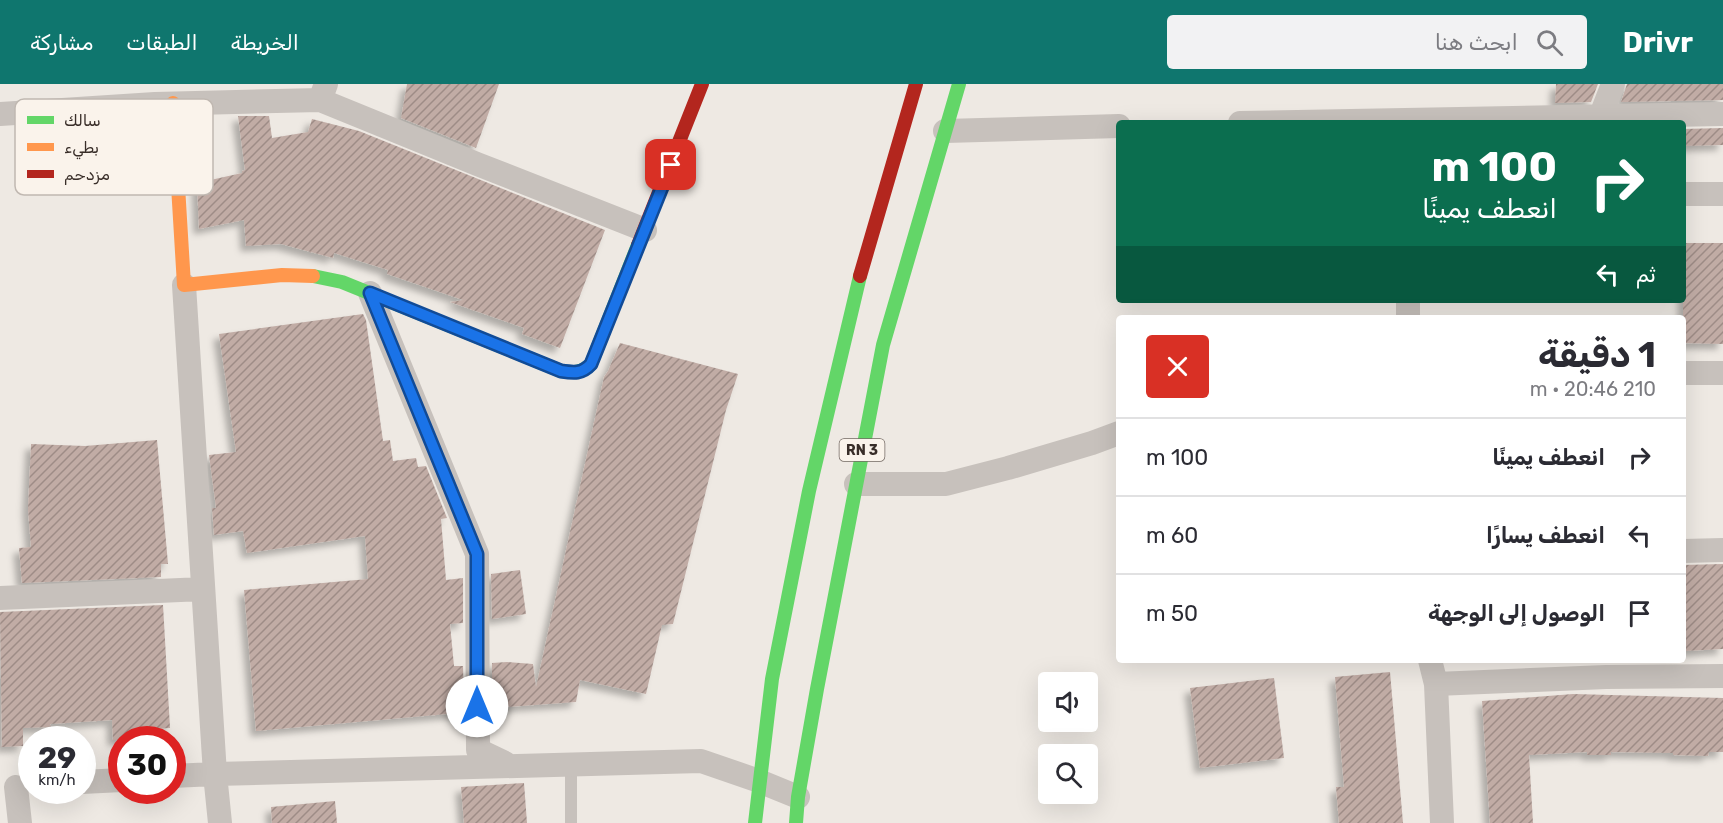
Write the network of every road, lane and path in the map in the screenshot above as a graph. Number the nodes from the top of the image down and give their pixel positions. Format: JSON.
{"nodes":[{"id":1,"x":701,"y":84,"type":"edge"},
{"id":2,"x":916,"y":84,"type":"edge"},
{"id":3,"x":959,"y":84,"type":"edge"},
{"id":4,"x":1613,"y":84,"type":"edge"},
{"id":5,"x":323,"y":92,"type":"edge"},
{"id":6,"x":163,"y":97,"type":"edge"},
{"id":7,"x":144,"y":99,"type":"edge"},
{"id":8,"x":15,"y":112,"type":"edge"},
{"id":9,"x":0,"y":114,"type":"edge"},
{"id":10,"x":1723,"y":114,"type":"edge"},
{"id":11,"x":1601,"y":115,"type":"junction"},
{"id":12,"x":1434,"y":120,"type":"edge"},
{"id":13,"x":1116,"y":126,"type":"edge"},
{"id":14,"x":945,"y":131,"type":"junction"},
{"id":15,"x":1686,"y":194,"type":"edge"},
{"id":16,"x":1723,"y":194,"type":"edge"},
{"id":17,"x":174,"y":195,"type":"edge"},
{"id":18,"x":645,"y":230,"type":"junction"},
{"id":19,"x":184,"y":285,"type":"junction"},
{"id":20,"x":370,"y":293,"type":"junction"},
{"id":21,"x":1686,"y":373,"type":"edge"},
{"id":22,"x":1723,"y":373,"type":"edge"},
{"id":23,"x":1116,"y":434,"type":"edge"},
{"id":24,"x":856,"y":484,"type":"junction"},
{"id":25,"x":1723,"y":550,"type":"edge"},
{"id":26,"x":1686,"y":551,"type":"edge"},
{"id":27,"x":204,"y":588,"type":"junction"},
{"id":28,"x":0,"y":598,"type":"edge"},
{"id":29,"x":1431,"y":663,"type":"edge"},
{"id":30,"x":1606,"y":669,"type":"edge"},
{"id":31,"x":1723,"y":676,"type":"edge"},
{"id":32,"x":1436,"y":684,"type":"junction"},
{"id":33,"x":571,"y":764,"type":"junction"},
{"id":34,"x":510,"y":765,"type":"junction"},
{"id":35,"x":215,"y":774,"type":"junction"},
{"id":36,"x":186,"y":775,"type":"edge"},
{"id":37,"x":759,"y":781,"type":"junction"},
{"id":38,"x":16,"y":787,"type":"edge"},
{"id":39,"x":798,"y":797,"type":"junction"},
{"id":40,"x":20,"y":823,"type":"edge"},
{"id":41,"x":220,"y":823,"type":"edge"},
{"id":42,"x":571,"y":823,"type":"edge"},
{"id":43,"x":755,"y":823,"type":"edge"},
{"id":44,"x":796,"y":823,"type":"edge"},
{"id":45,"x":811,"y":823,"type":"edge"},
{"id":46,"x":1442,"y":823,"type":"edge"}],
"edges":[{"from":1,"to":18,"type":"main road"},
{"from":2,"to":37,"type":"main road","number":"RN 3"},
{"from":3,"to":14,"type":"main road","number":"RN 3"},
{"from":4,"to":11,"type":"street"},
{"from":5,"to":6,"type":"street"},
{"from":5,"to":18,"type":"street"},
{"from":6,"to":7,"type":"street"},
{"from":8,"to":9,"type":"street"},
{"from":10,"to":11,"type":"street"},
{"from":11,"to":12,"type":"street"},
{"from":13,"to":14,"type":"street"},
{"from":14,"to":24,"type":"main road","number":"RN 3"},
{"from":15,"to":16,"type":"street"},
{"from":17,"to":19,"type":"main road"},
{"from":18,"to":20,"type":"main road"},
{"from":19,"to":20,"type":"main road"},
{"from":19,"to":27,"type":"street"},
{"from":20,"to":34,"type":"street"},
{"from":21,"to":22,"type":"street"},
{"from":23,"to":24,"type":"street"},
{"from":24,"to":39,"type":"main road","number":"RN 3"},
{"from":25,"to":26,"type":"street"},
{"from":27,"to":28,"type":"street"},
{"from":27,"to":35,"type":"street"},
{"from":29,"to":32,"type":"street"},
{"from":30,"to":31,"type":"street"},
{"from":30,"to":32,"type":"street"},
{"from":32,"to":46,"type":"street"},
{"from":33,"to":34,"type":"street"},
{"from":33,"to":37,"type":"street"},
{"from":33,"to":42,"type":"lane"},
{"from":34,"to":35,"type":"street"},
{"from":35,"to":36,"type":"street"},
{"from":35,"to":41,"type":"street"},
{"from":37,"to":39,"type":"street"},
{"from":37,"to":43,"type":"main road","number":"RN 3"},
{"from":38,"to":40,"type":"street"},
{"from":39,"to":44,"type":"main road","number":"RN 3"},
{"from":39,"to":45,"type":"lane"}]}
